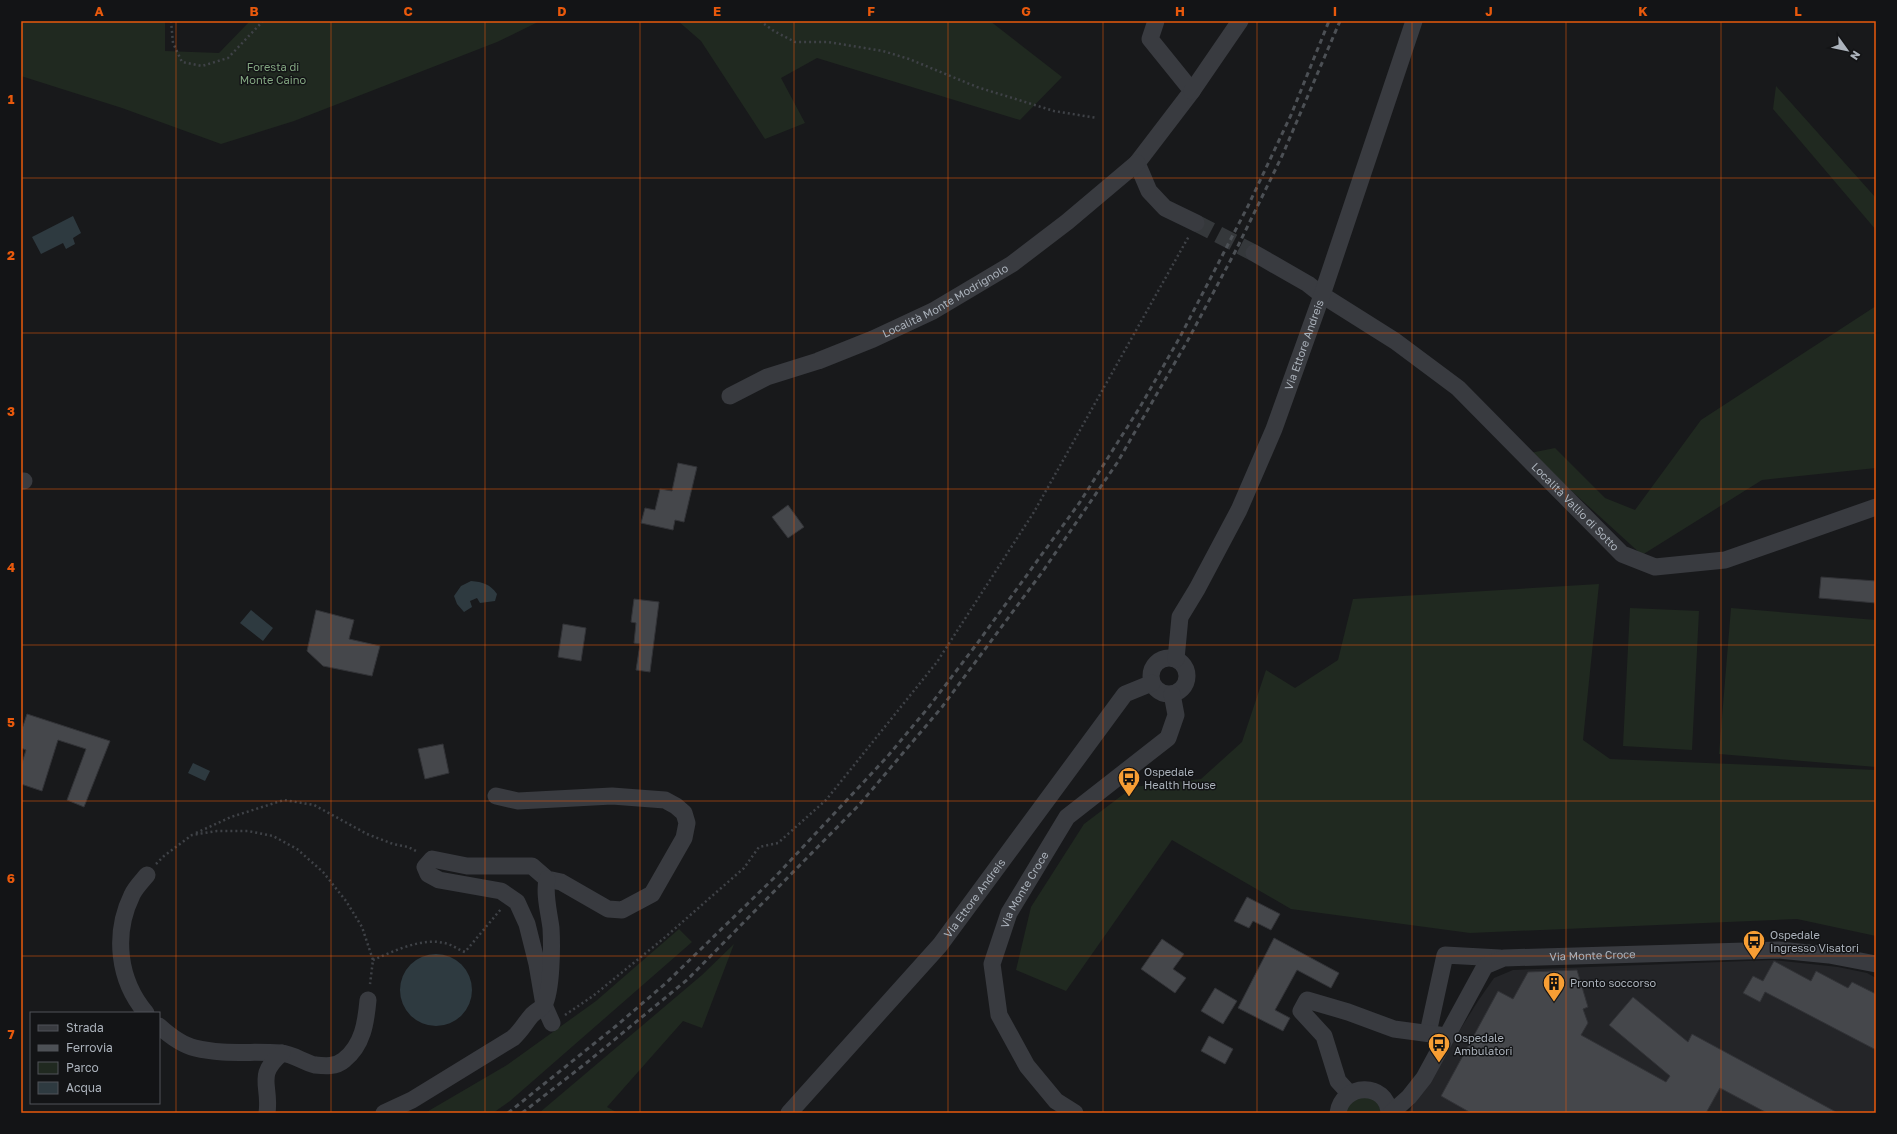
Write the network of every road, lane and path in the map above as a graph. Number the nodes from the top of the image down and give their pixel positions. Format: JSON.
{"nodes":[{"id":1,"x":171,"y":21,"type":"edge"},
{"id":2,"x":264,"y":21,"type":"edge"},
{"id":3,"x":760,"y":21,"type":"edge"},
{"id":4,"x":1156,"y":21,"type":"edge"},
{"id":5,"x":1240,"y":21,"type":"edge"},
{"id":6,"x":1414,"y":21,"type":"edge"},
{"id":7,"x":1192,"y":91,"type":"junction"},
{"id":8,"x":1097,"y":118,"type":"dead end"},
{"id":9,"x":1137,"y":163,"type":"junction"},
{"id":10,"x":1196,"y":224,"type":"joint"},
{"id":11,"x":1254,"y":253,"type":"tunnel mouth"},
{"id":12,"x":1322,"y":295,"type":"junction"},
{"id":13,"x":730,"y":396,"type":"dead end"},
{"id":14,"x":1876,"y":507,"type":"edge"},
{"id":15,"x":1176,"y":660,"type":"junction"},
{"id":16,"x":1152,"y":683,"type":"junction"},
{"id":17,"x":1172,"y":694,"type":"junction"},
{"id":18,"x":496,"y":796,"type":"dead end"},
{"id":19,"x":192,"y":835,"type":"junction"},
{"id":20,"x":432,"y":859,"type":"junction"},
{"id":21,"x":147,"y":875,"type":"joint"},
{"id":22,"x":548,"y":879,"type":"junction"},
{"id":23,"x":511,"y":896,"type":"junction"},
{"id":24,"x":1504,"y":958,"type":"junction"},
{"id":25,"x":373,"y":960,"type":"junction"},
{"id":26,"x":1876,"y":964,"type":"edge"},
{"id":27,"x":368,"y":1000,"type":"joint"},
{"id":28,"x":544,"y":1005,"type":"junction"},
{"id":29,"x":145,"y":1012,"type":"edge"},
{"id":30,"x":552,"y":1023,"type":"joint"},
{"id":31,"x":160,"y":1027,"type":"edge"},
{"id":32,"x":1428,"y":1033,"type":"junction"},
{"id":33,"x":1446,"y":1036,"type":"junction"},
{"id":34,"x":282,"y":1054,"type":"junction"},
{"id":35,"x":1382,"y":1096,"type":"junction"},
{"id":36,"x":1408,"y":1097,"type":"junction"},
{"id":37,"x":1338,"y":1098,"type":"edge"},
{"id":38,"x":267,"y":1113,"type":"edge"},
{"id":39,"x":384,"y":1113,"type":"edge"},
{"id":40,"x":789,"y":1113,"type":"edge"},
{"id":41,"x":1075,"y":1113,"type":"edge"},
{"id":42,"x":1390,"y":1113,"type":"edge"}],
"edges":[{"from":1,"to":2,"type":"path"},
{"from":3,"to":8,"type":"path"},
{"from":4,"to":7,"type":"street"},
{"from":5,"to":7,"type":"street","name":"Località Monte Modrignolo"},
{"from":6,"to":12,"type":"street","name":"Via Ettore Andreis"},
{"from":7,"to":9,"type":"street","name":"Località Monte Modrignolo"},
{"from":9,"to":10,"type":"street"},
{"from":9,"to":13,"type":"street","name":"Località Monte Modrignolo"},
{"from":10,"to":30,"type":"path"},
{"from":11,"to":12,"type":"street","name":"Località Vallio di Sotto"},
{"from":12,"to":14,"type":"street","name":"Località Vallio di Sotto"},
{"from":12,"to":15,"type":"street","name":"Via Ettore Andreis"},
{"from":15,"to":16,"type":"street"},
{"from":15,"to":17,"type":"street"},
{"from":16,"to":17,"type":"street"},
{"from":16,"to":40,"type":"street","name":"Via Ettore Andreis"},
{"from":17,"to":41,"type":"street","name":"Via Monte Croce"},
{"from":18,"to":22,"type":"street"},
{"from":19,"to":20,"type":"path"},
{"from":19,"to":21,"type":"path"},
{"from":19,"to":25,"type":"path"},
{"from":20,"to":22,"type":"street"},
{"from":20,"to":23,"type":"street"},
{"from":21,"to":29,"type":"street"},
{"from":22,"to":28,"type":"street"},
{"from":23,"to":25,"type":"path"},
{"from":23,"to":28,"type":"street"},
{"from":24,"to":26,"type":"street","name":"Via Monte Croce"},
{"from":24,"to":32,"type":"street"},
{"from":24,"to":33,"type":"street","name":"Via Monte Croce"},
{"from":25,"to":27,"type":"path"},
{"from":27,"to":34,"type":"street"},
{"from":28,"to":30,"type":"street"},
{"from":28,"to":39,"type":"street"},
{"from":31,"to":34,"type":"street"},
{"from":32,"to":33,"type":"street"},
{"from":32,"to":37,"type":"street"},
{"from":33,"to":36,"type":"street","name":"Via Monte Croce"},
{"from":34,"to":38,"type":"street"},
{"from":35,"to":36,"type":"street"},
{"from":35,"to":37,"type":"street"},
{"from":35,"to":42,"type":"street"},
{"from":36,"to":42,"type":"street","name":"Via Monte Croce"}]}
